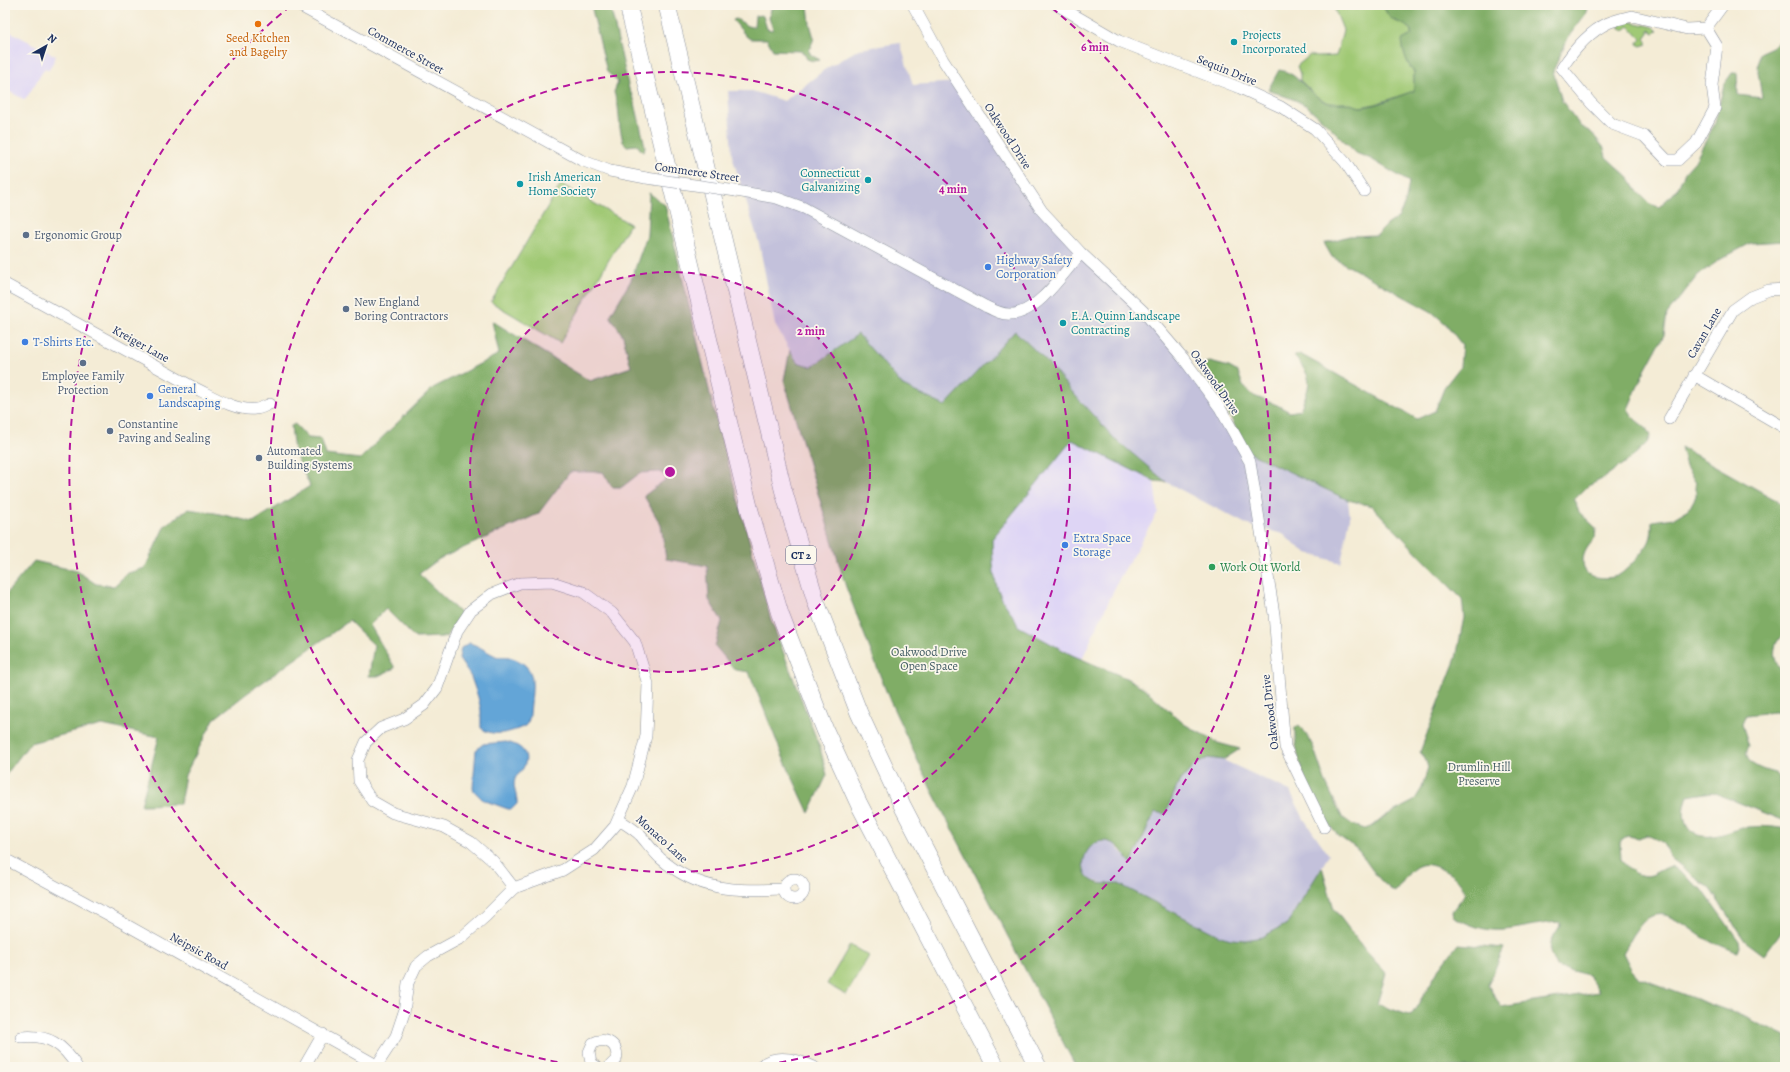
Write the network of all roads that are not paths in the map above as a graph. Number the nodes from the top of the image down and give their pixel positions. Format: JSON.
{"nodes":[{"id":1,"x":298,"y":5,"type":"edge"},
{"id":2,"x":628,"y":5,"type":"edge"},
{"id":3,"x":667,"y":5,"type":"edge"},
{"id":4,"x":914,"y":5,"type":"edge"},
{"id":5,"x":1057,"y":5,"type":"edge"},
{"id":6,"x":1722,"y":5,"type":"edge"},
{"id":7,"x":1706,"y":28,"type":"junction"},
{"id":8,"x":1364,"y":191,"type":"dead end"},
{"id":9,"x":1081,"y":253,"type":"junction"},
{"id":10,"x":5,"y":284,"type":"edge"},
{"id":11,"x":1785,"y":289,"type":"edge"},
{"id":12,"x":1694,"y":375,"type":"junction"},
{"id":13,"x":270,"y":404,"type":"dead end"},
{"id":14,"x":1669,"y":419,"type":"dead end"},
{"id":15,"x":1785,"y":428,"type":"edge"},
{"id":16,"x":618,"y":819,"type":"junction"},
{"id":17,"x":1324,"y":827,"type":"dead end"},
{"id":18,"x":5,"y":859,"type":"edge"},
{"id":19,"x":514,"y":888,"type":"junction"},
{"id":20,"x":784,"y":889,"type":"dead end"},
{"id":21,"x":323,"y":1034,"type":"junction"},
{"id":22,"x":21,"y":1037,"type":"dead end"},
{"id":23,"x":378,"y":1066,"type":"edge"},
{"id":24,"x":76,"y":1067,"type":"edge"},
{"id":25,"x":304,"y":1067,"type":"edge"},
{"id":26,"x":597,"y":1067,"type":"edge"},
{"id":27,"x":609,"y":1067,"type":"edge"},
{"id":28,"x":759,"y":1067,"type":"edge"},
{"id":29,"x":814,"y":1067,"type":"edge"},
{"id":30,"x":996,"y":1067,"type":"edge"},
{"id":31,"x":1038,"y":1067,"type":"edge"}],
"edges":[{"from":1,"to":9,"type":"street","name":"Commerce Street","bridge":true},
{"from":2,"to":30,"type":"highway"},
{"from":3,"to":31,"type":"highway","number":"CT 2"},
{"from":4,"to":9,"type":"street","name":"Oakwood Drive"},
{"from":5,"to":8,"type":"street","name":"Sequin Drive"},
{"from":6,"to":7,"type":"street"},
{"from":7,"to":7,"type":"street"},
{"from":9,"to":17,"type":"street","name":"Oakwood Drive"},
{"from":10,"to":13,"type":"street","name":"Kreiger Lane"},
{"from":11,"to":12,"type":"street","name":"Cavan Lane"},
{"from":12,"to":14,"type":"street","name":"Cavan Lane"},
{"from":12,"to":15,"type":"street"},
{"from":16,"to":19,"type":"street"},
{"from":16,"to":19,"type":"street"},
{"from":16,"to":20,"type":"street","name":"Monaco Lane"},
{"from":18,"to":21,"type":"street","name":"Neipsic Road"},
{"from":19,"to":23,"type":"street"},
{"from":21,"to":23,"type":"street","name":"Neipsic Road"},
{"from":21,"to":25,"type":"street"},
{"from":22,"to":24,"type":"street"},
{"from":26,"to":27,"type":"street"},
{"from":28,"to":29,"type":"street"}]}
